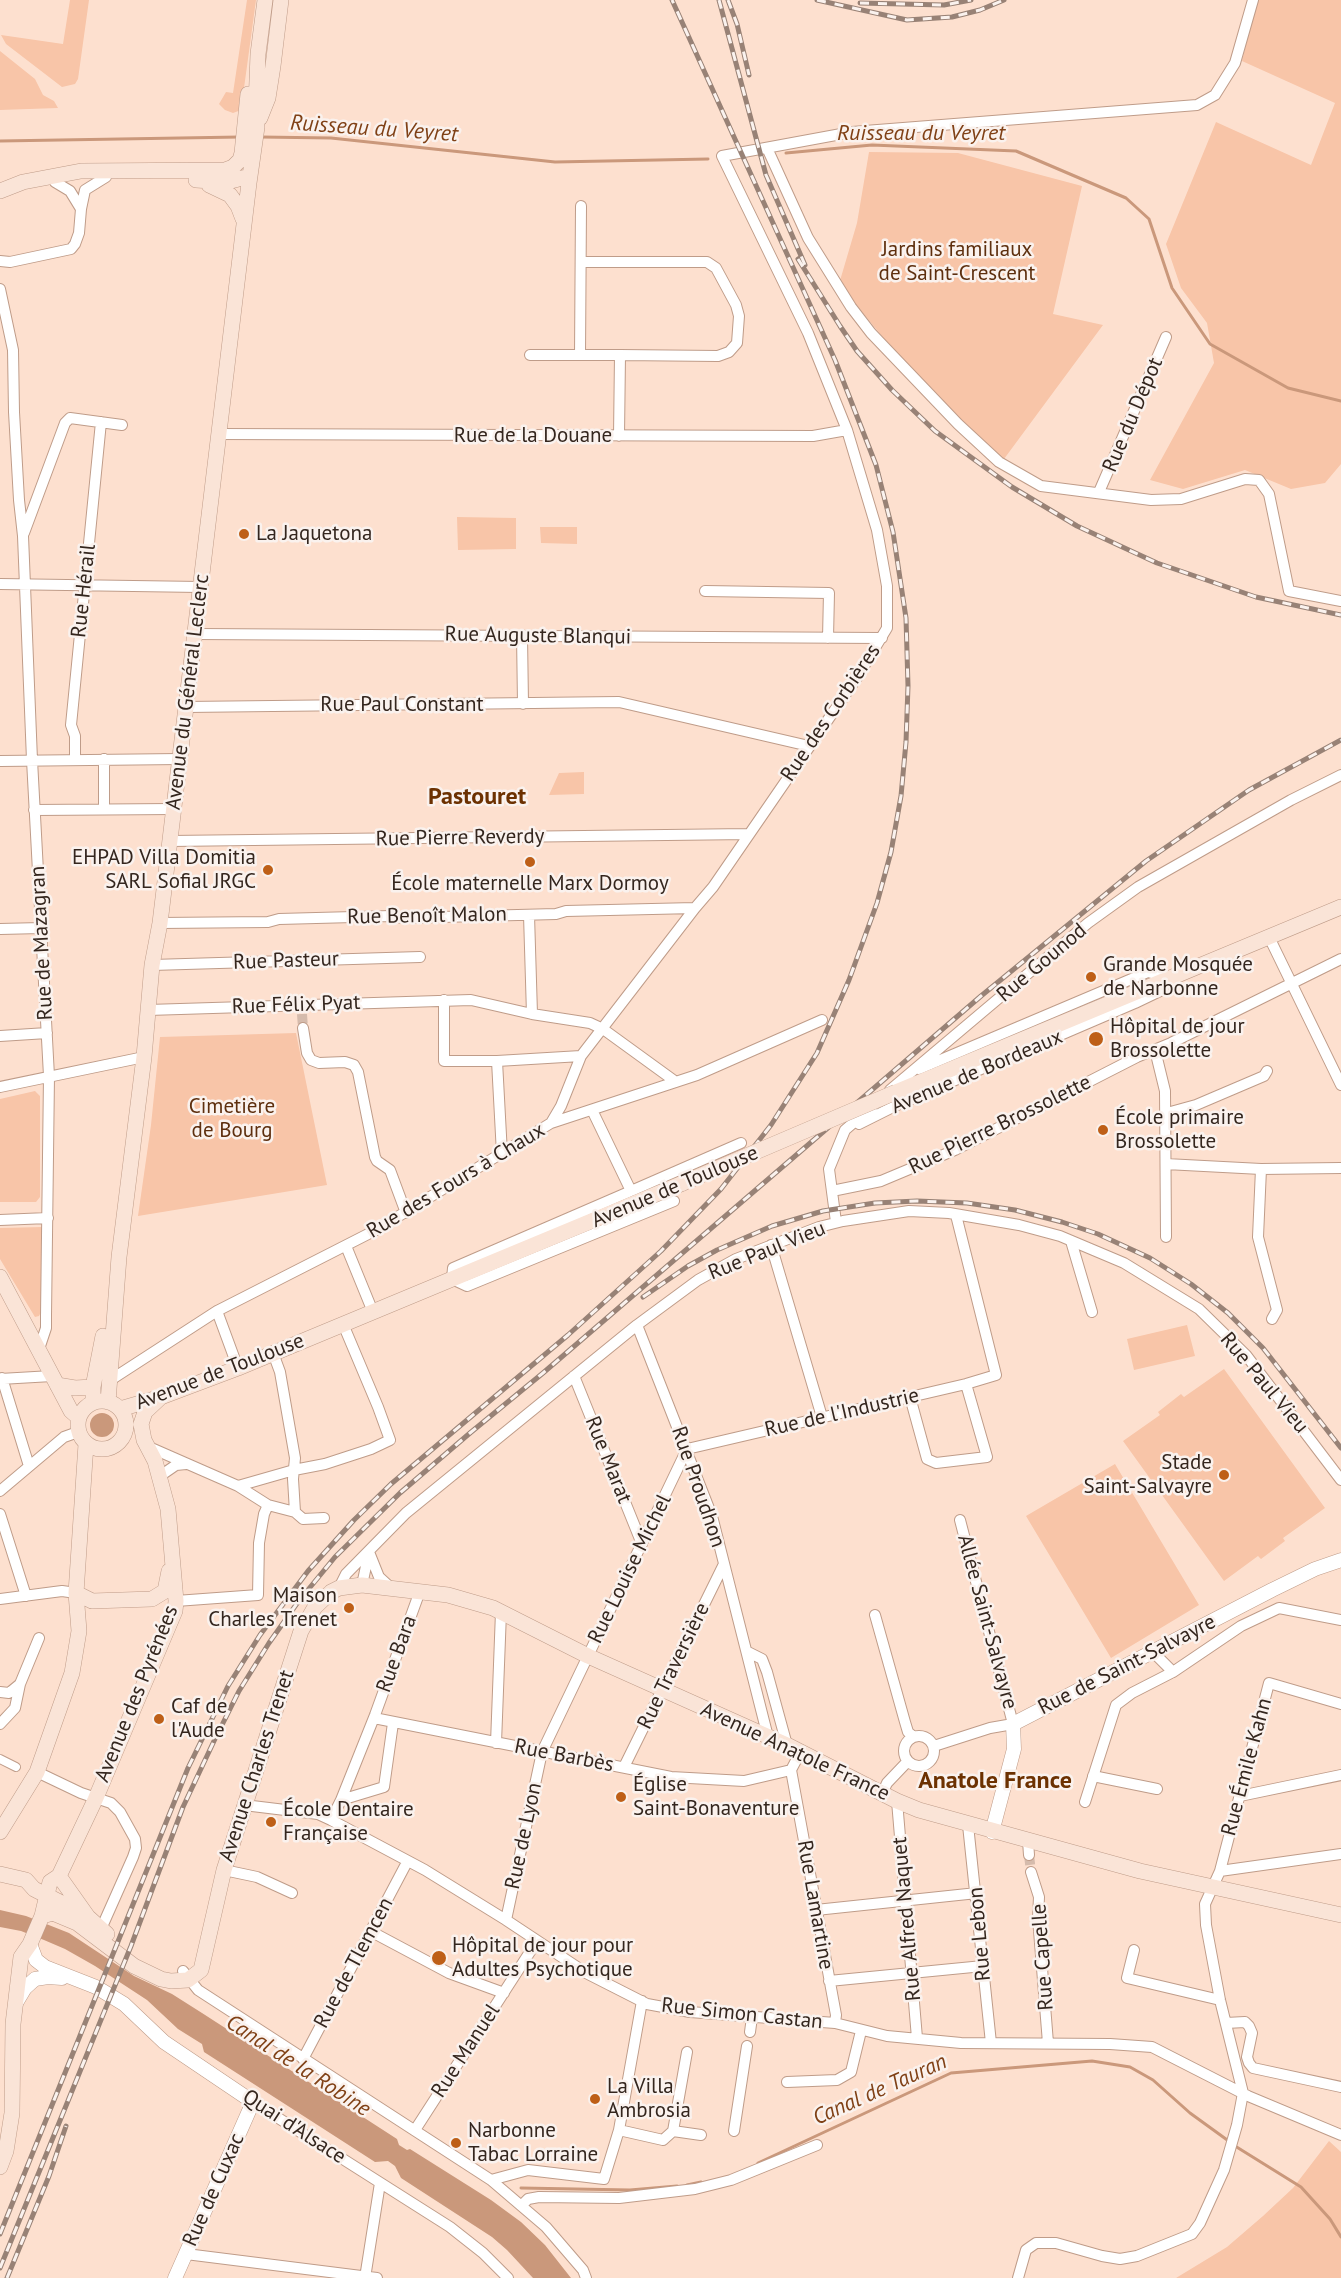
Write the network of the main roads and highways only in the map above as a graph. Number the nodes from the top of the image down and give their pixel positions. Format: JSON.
{"nodes":[{"id":1,"x":266,"y":0,"type":"edge"},
{"id":2,"x":281,"y":0,"type":"edge"},
{"id":3,"x":251,"y":127,"type":"junction"},
{"id":4,"x":248,"y":153,"type":"junction"},
{"id":5,"x":250,"y":176,"type":"junction"},
{"id":6,"x":192,"y":180,"type":"junction"},
{"id":7,"x":0,"y":191,"type":"edge"},
{"id":8,"x":0,"y":197,"type":"edge"},
{"id":9,"x":244,"y":222,"type":"junction"},
{"id":10,"x":1341,"y":907,"type":"edge"},
{"id":11,"x":896,"y":1092,"type":"joint"},
{"id":12,"x":119,"y":1257,"type":"junction"},
{"id":13,"x":0,"y":1277,"type":"edge"},
{"id":14,"x":55,"y":1380,"type":"junction"},
{"id":15,"x":161,"y":1397,"type":"junction"},
{"id":16,"x":108,"y":1404,"type":"junction"},
{"id":17,"x":81,"y":1431,"type":"junction"},
{"id":18,"x":147,"y":1444,"type":"junction"},
{"id":19,"x":171,"y":1560,"type":"junction"},
{"id":20,"x":347,"y":1588,"type":"joint"},
{"id":21,"x":76,"y":1593,"type":"junction"},
{"id":22,"x":0,"y":1832,"type":"edge"},
{"id":23,"x":0,"y":1874,"type":"edge"},
{"id":24,"x":59,"y":1876,"type":"junction"},
{"id":25,"x":40,"y":1892,"type":"junction"},
{"id":26,"x":1341,"y":1915,"type":"edge"},
{"id":27,"x":42,"y":1916,"type":"junction"},
{"id":28,"x":88,"y":1917,"type":"junction"},
{"id":29,"x":185,"y":1975,"type":"junction"},
{"id":30,"x":0,"y":2167,"type":"edge"}],
"edges":[{"from":1,"to":3,"type":"main road","name":"Avenue du Général Leclerc"},
{"from":2,"to":3,"type":"main road","name":"Avenue du Général Leclerc"},
{"from":3,"to":4,"type":"main road","name":"Avenue du Général Leclerc"},
{"from":4,"to":5,"type":"main road","name":"Avenue du Général Leclerc"},
{"from":4,"to":7,"type":"main road"},
{"from":5,"to":6,"type":"main road"},
{"from":5,"to":9,"type":"main road","name":"Avenue du Général Leclerc"},
{"from":6,"to":8,"type":"main road"},
{"from":6,"to":9,"type":"main road"},
{"from":9,"to":12,"type":"main road","name":"Avenue du Général Leclerc"},
{"from":10,"to":11,"type":"main road","name":"Avenue de Bordeaux"},
{"from":11,"to":15,"type":"main road","name":"Avenue de Toulouse","bridge":true},
{"from":12,"to":16,"type":"main road","name":"Avenue du Général Leclerc"},
{"from":12,"to":16,"type":"main road","name":"Avenue du Général Leclerc"},
{"from":13,"to":14,"type":"main road"},
{"from":14,"to":16,"type":"main road"},
{"from":14,"to":17,"type":"main road"},
{"from":15,"to":16,"type":"main road","name":"Avenue de Toulouse"},
{"from":15,"to":18,"type":"main road","name":"Avenue des Pyrénées"},
{"from":16,"to":17,"type":"main road"},
{"from":16,"to":17,"type":"main road"},
{"from":16,"to":18,"type":"main road"},
{"from":17,"to":21,"type":"main road"},
{"from":18,"to":19,"type":"main road","name":"Avenue des Pyrénées"},
{"from":19,"to":21,"type":"main road"},
{"from":19,"to":24,"type":"main road","name":"Avenue des Pyrénées"},
{"from":20,"to":26,"type":"main road","name":"Avenue Anatole France"},
{"from":20,"to":29,"type":"main road","name":"Avenue Charles Trenet"},
{"from":21,"to":22,"type":"main road"},
{"from":23,"to":25,"type":"main road"},
{"from":24,"to":25,"type":"main road","name":"Avenue des Pyrénées"},
{"from":24,"to":28,"type":"main road"},
{"from":25,"to":27,"type":"main road","name":"Avenue des Pyrénées"},
{"from":25,"to":28,"type":"main road"},
{"from":27,"to":29,"type":"main road"},
{"from":27,"to":30,"type":"main road","name":"Avenue des Pyrénées"},
{"from":28,"to":29,"type":"main road"}]}
